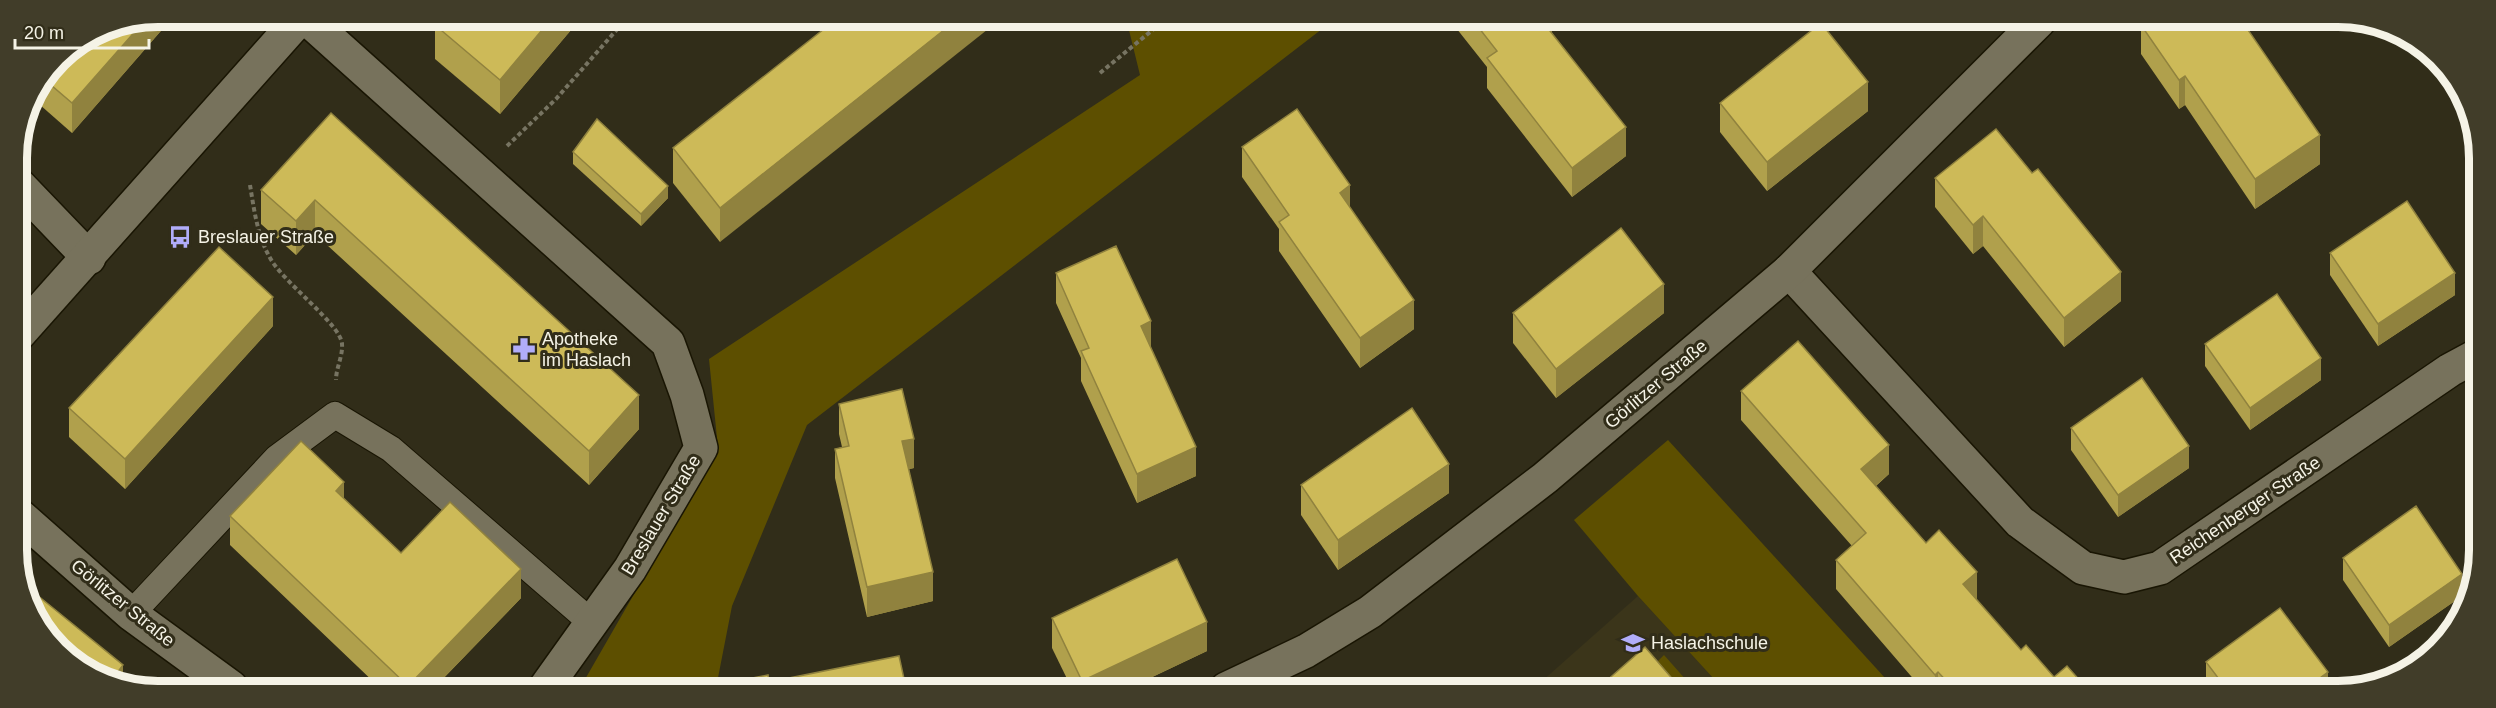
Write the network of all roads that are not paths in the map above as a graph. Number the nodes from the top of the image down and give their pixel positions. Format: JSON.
{"nodes":[{"id":1,"x":292,"y":27,"type":"edge"},
{"id":2,"x":316,"y":27,"type":"edge"},
{"id":3,"x":2033,"y":27,"type":"edge"},
{"id":4,"x":27,"y":193,"type":"edge"},
{"id":5,"x":89,"y":258,"type":"junction"},
{"id":6,"x":1789,"y":271,"type":"junction"},
{"id":7,"x":27,"y":324,"type":"edge"},
{"id":8,"x":2469,"y":360,"type":"edge"},
{"id":9,"x":27,"y":522,"type":"edge"},
{"id":10,"x":131,"y":614,"type":"junction"},
{"id":11,"x":592,"y":623,"type":"junction"},
{"id":12,"x":223,"y":681,"type":"edge"},
{"id":13,"x":550,"y":681,"type":"edge"},
{"id":14,"x":1243,"y":681,"type":"edge"}],
"edges":[{"from":1,"to":5,"type":"street"},
{"from":2,"to":11,"type":"street","name":"Breslauer Straße"},
{"from":3,"to":6,"type":"street","name":"Görlitzer Straße"},
{"from":4,"to":5,"type":"street"},
{"from":5,"to":7,"type":"street"},
{"from":6,"to":8,"type":"street","name":"Reichenberger Straße"},
{"from":6,"to":14,"type":"street","name":"Görlitzer Straße"},
{"from":9,"to":10,"type":"street","name":"Görlitzer Straße"},
{"from":10,"to":11,"type":"lane"},
{"from":10,"to":12,"type":"street","name":"Görlitzer Straße"},
{"from":11,"to":13,"type":"street","name":"Breslauer Straße"}]}
